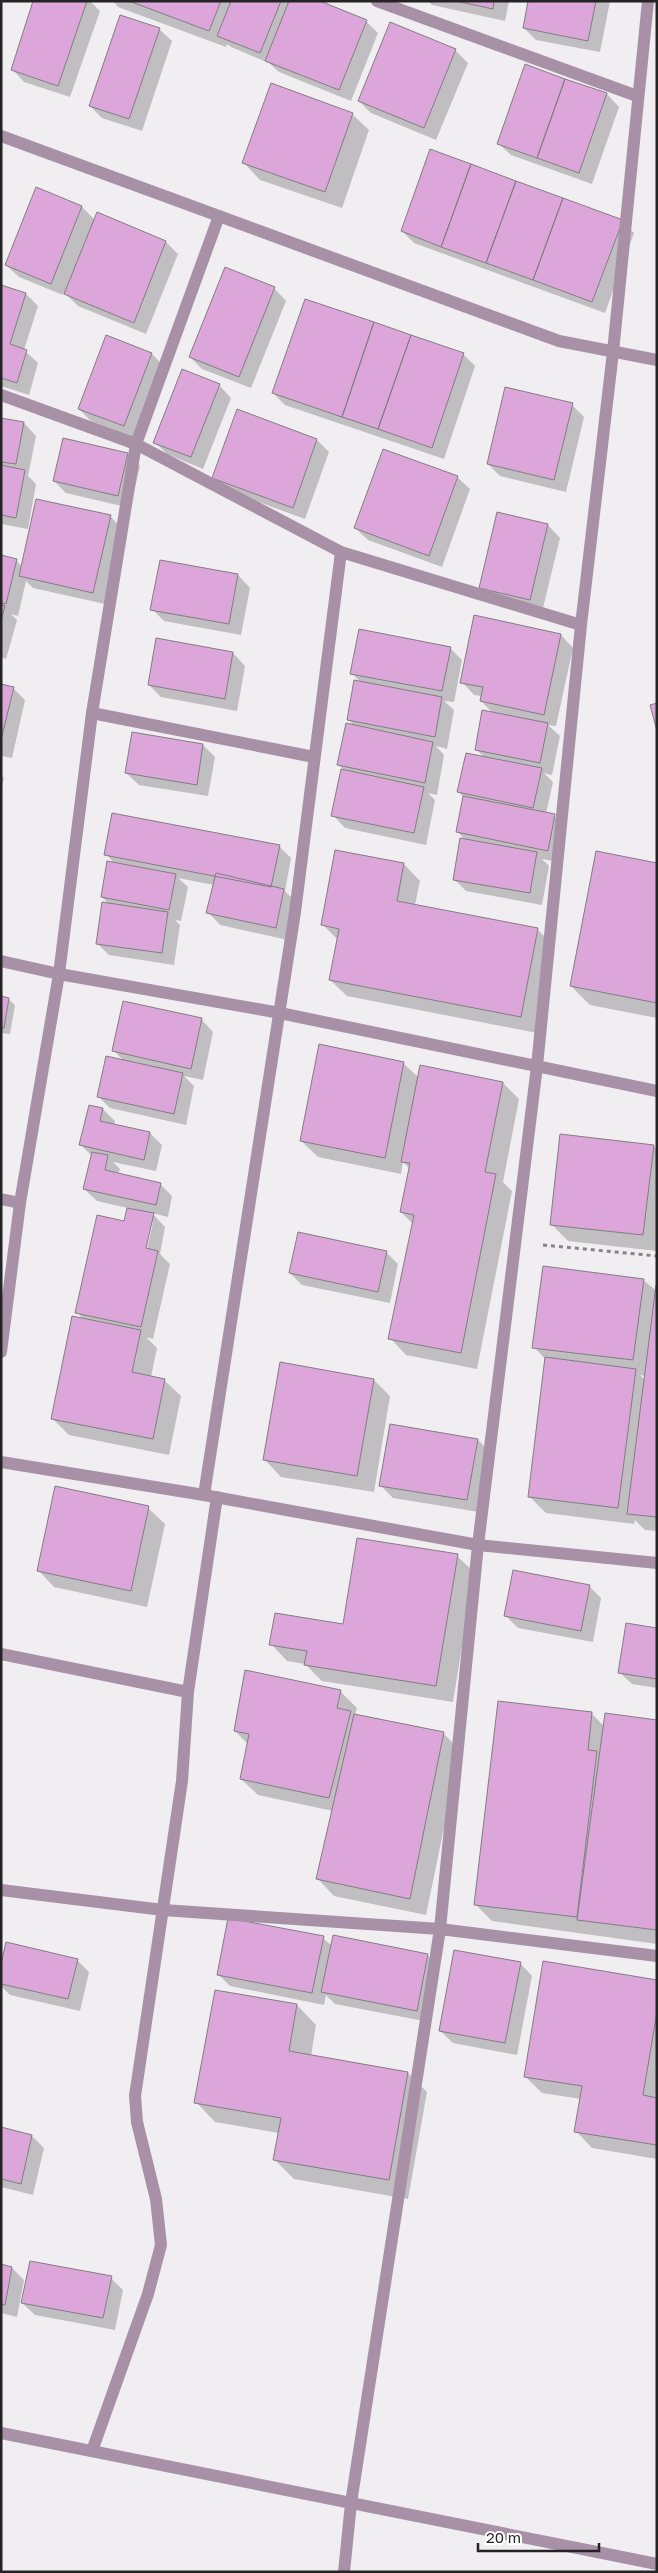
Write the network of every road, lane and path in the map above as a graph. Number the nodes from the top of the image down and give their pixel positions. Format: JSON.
{"nodes":[{"id":1,"x":377,"y":1,"type":"edge"},
{"id":2,"x":648,"y":1,"type":"edge"},
{"id":3,"x":409,"y":7,"type":"edge"},
{"id":4,"x":637,"y":96,"type":"junction"},
{"id":5,"x":1,"y":136,"type":"edge"},
{"id":6,"x":218,"y":216,"type":"junction"},
{"id":7,"x":613,"y":352,"type":"junction"},
{"id":8,"x":657,"y":360,"type":"edge"},
{"id":9,"x":1,"y":396,"type":"edge"},
{"id":10,"x":136,"y":444,"type":"junction"},
{"id":11,"x":341,"y":552,"type":"junction"},
{"id":12,"x":581,"y":625,"type":"junction"},
{"id":13,"x":92,"y":713,"type":"junction"},
{"id":14,"x":314,"y":757,"type":"junction"},
{"id":15,"x":1,"y":961,"type":"edge"},
{"id":16,"x":59,"y":974,"type":"junction"},
{"id":17,"x":280,"y":1013,"type":"junction"},
{"id":18,"x":537,"y":1066,"type":"junction"},
{"id":19,"x":657,"y":1091,"type":"edge"},
{"id":20,"x":1,"y":1199,"type":"edge"},
{"id":21,"x":20,"y":1203,"type":"junction"},
{"id":22,"x":515,"y":1242,"type":"junction"},
{"id":23,"x":657,"y":1256,"type":"edge"},
{"id":24,"x":1,"y":1352,"type":"edge"},
{"id":25,"x":1,"y":1462,"type":"edge"},
{"id":26,"x":204,"y":1495,"type":"junction"},
{"id":27,"x":217,"y":1497,"type":"junction"},
{"id":28,"x":478,"y":1545,"type":"junction"},
{"id":29,"x":657,"y":1563,"type":"edge"},
{"id":30,"x":1,"y":1654,"type":"edge"},
{"id":31,"x":188,"y":1692,"type":"junction"},
{"id":32,"x":1,"y":1890,"type":"edge"},
{"id":33,"x":162,"y":1910,"type":"junction"},
{"id":34,"x":440,"y":1929,"type":"junction"},
{"id":35,"x":657,"y":1956,"type":"edge"},
{"id":36,"x":1,"y":2433,"type":"edge"},
{"id":37,"x":92,"y":2451,"type":"junction"},
{"id":38,"x":351,"y":2503,"type":"junction"},
{"id":39,"x":657,"y":2564,"type":"edge"},
{"id":40,"x":344,"y":2572,"type":"edge"}],
"edges":[{"from":1,"to":3,"type":"street"},
{"from":2,"to":4,"type":"street"},
{"from":3,"to":4,"type":"street"},
{"from":4,"to":7,"type":"street"},
{"from":5,"to":6,"type":"street"},
{"from":6,"to":7,"type":"street"},
{"from":6,"to":10,"type":"street"},
{"from":7,"to":8,"type":"street"},
{"from":7,"to":12,"type":"street"},
{"from":9,"to":10,"type":"street"},
{"from":10,"to":11,"type":"street"},
{"from":10,"to":13,"type":"street"},
{"from":11,"to":12,"type":"street"},
{"from":11,"to":14,"type":"street"},
{"from":12,"to":18,"type":"street"},
{"from":13,"to":14,"type":"street"},
{"from":13,"to":16,"type":"street"},
{"from":14,"to":17,"type":"street"},
{"from":15,"to":16,"type":"street"},
{"from":16,"to":17,"type":"street"},
{"from":16,"to":21,"type":"street"},
{"from":17,"to":18,"type":"street"},
{"from":17,"to":26,"type":"street"},
{"from":18,"to":19,"type":"street"},
{"from":18,"to":22,"type":"street"},
{"from":20,"to":21,"type":"street"},
{"from":21,"to":24,"type":"street"},
{"from":22,"to":23,"type":"path"},
{"from":22,"to":28,"type":"street"},
{"from":25,"to":26,"type":"street"},
{"from":26,"to":27,"type":"street"},
{"from":27,"to":28,"type":"street"},
{"from":27,"to":31,"type":"street"},
{"from":28,"to":29,"type":"street"},
{"from":28,"to":34,"type":"street"},
{"from":30,"to":31,"type":"street"},
{"from":31,"to":33,"type":"street"},
{"from":32,"to":33,"type":"street"},
{"from":33,"to":34,"type":"street"},
{"from":33,"to":37,"type":"street"},
{"from":34,"to":35,"type":"street"},
{"from":34,"to":38,"type":"street"},
{"from":36,"to":37,"type":"street"},
{"from":37,"to":38,"type":"street"},
{"from":38,"to":39,"type":"street"},
{"from":38,"to":40,"type":"street"}]}
